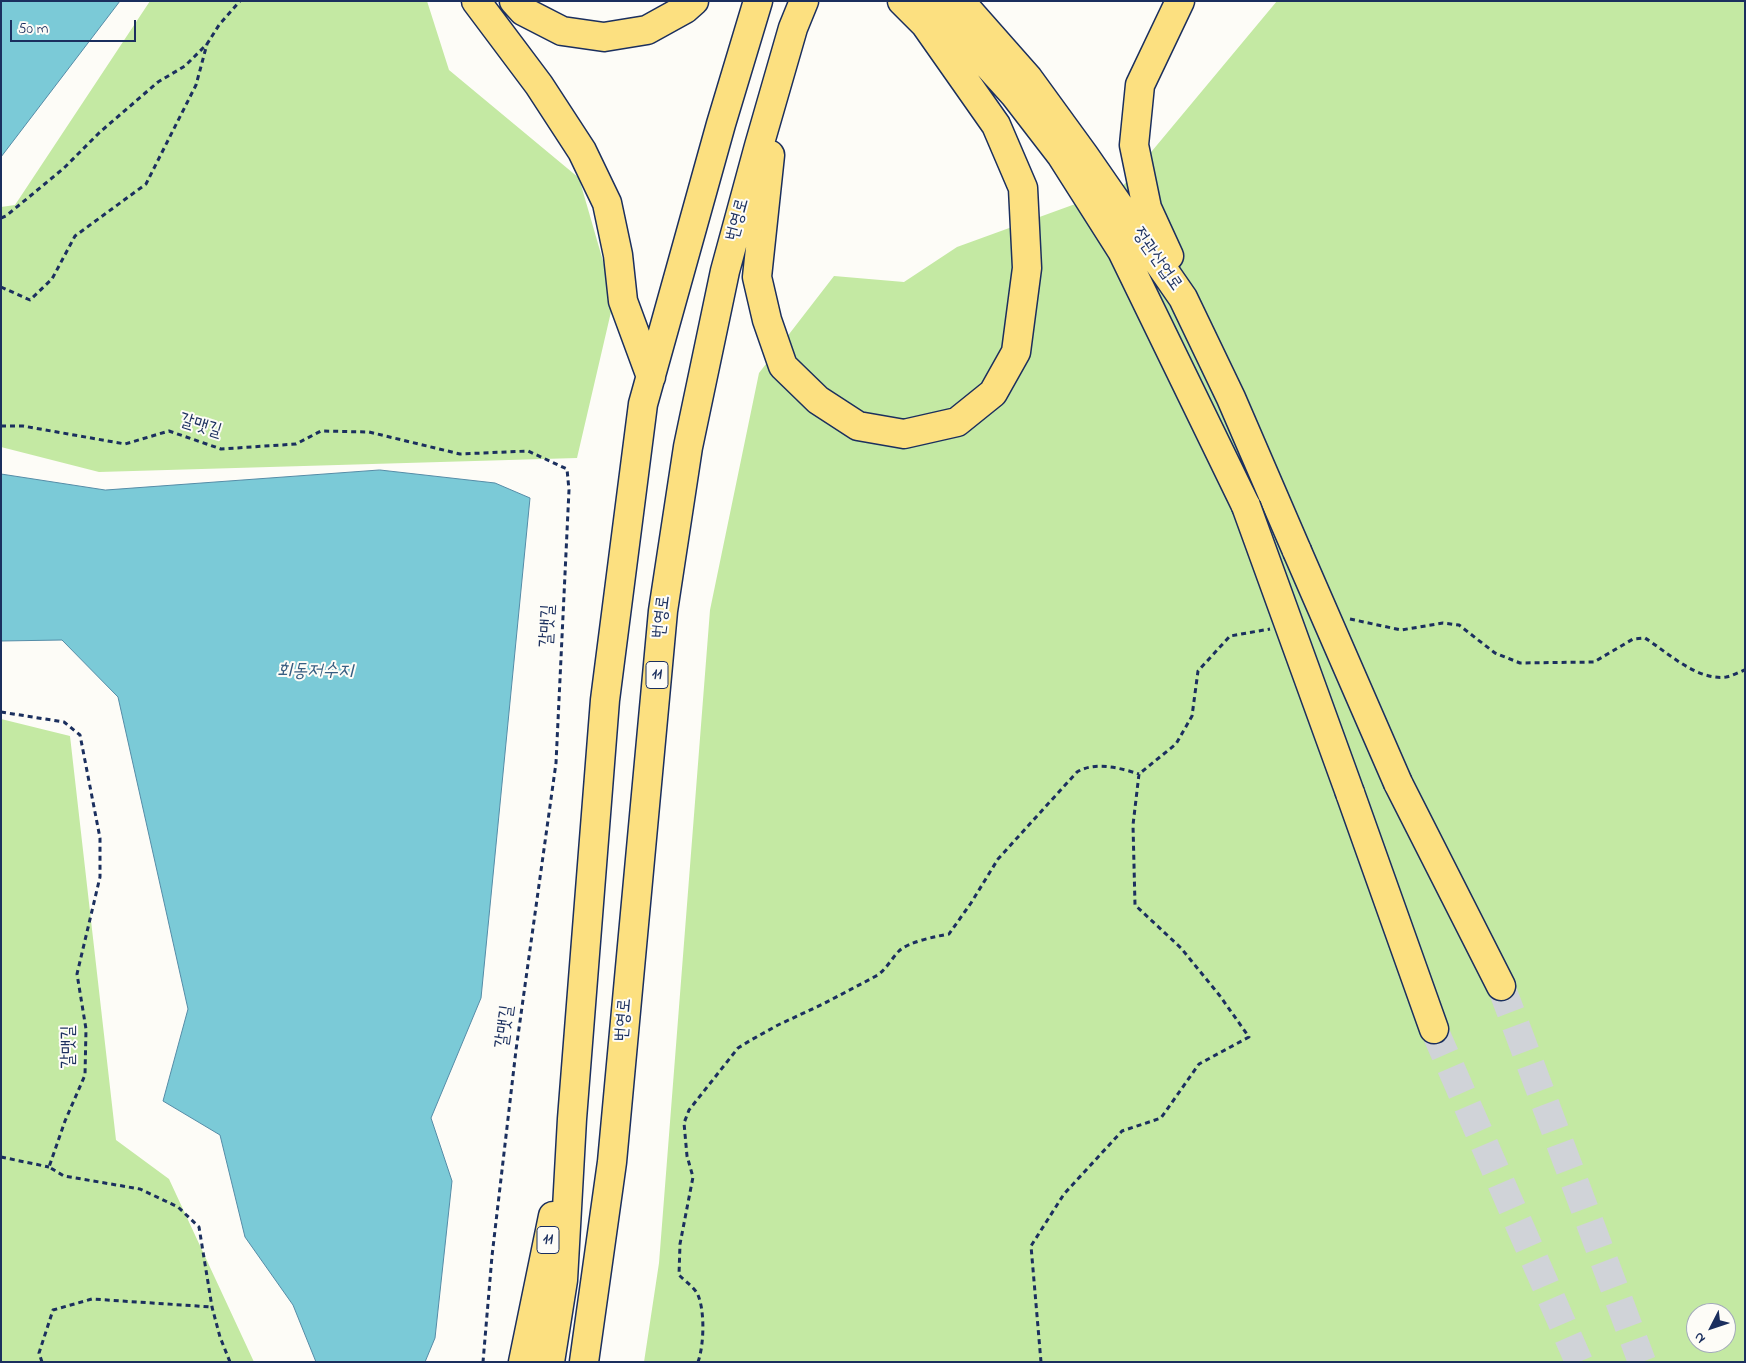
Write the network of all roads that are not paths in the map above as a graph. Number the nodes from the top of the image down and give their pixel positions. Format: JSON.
{"nodes":[{"id":1,"x":476,"y":1,"type":"edge"},
{"id":2,"x":514,"y":1,"type":"edge"},
{"id":3,"x":694,"y":1,"type":"edge"},
{"id":4,"x":758,"y":1,"type":"edge"},
{"id":5,"x":804,"y":1,"type":"edge"},
{"id":6,"x":902,"y":1,"type":"edge"},
{"id":7,"x":960,"y":1,"type":"edge"},
{"id":8,"x":1180,"y":1,"type":"edge"},
{"id":9,"x":927,"y":12,"type":"edge"},
{"id":10,"x":778,"y":81,"type":"junction"},
{"id":11,"x":1183,"y":298,"type":"junction"},
{"id":12,"x":651,"y":377,"type":"junction"},
{"id":13,"x":1501,"y":986,"type":"tunnel mouth"},
{"id":14,"x":1434,"y":1029,"type":"tunnel mouth"},
{"id":15,"x":572,"y":1119,"type":"junction"},
{"id":16,"x":601,"y":1247,"type":"junction"},
{"id":17,"x":523,"y":1362,"type":"edge"},
{"id":18,"x":550,"y":1362,"type":"edge"},
{"id":19,"x":584,"y":1362,"type":"edge"},
{"id":20,"x":592,"y":1362,"type":"edge"}],
"edges":[{"from":1,"to":12,"type":"highway"},
{"from":2,"to":3,"type":"highway"},
{"from":4,"to":12,"type":"highway","number":"11"},
{"from":5,"to":10,"type":"highway","name":"번영로","number":"11"},
{"from":6,"to":9,"type":"highway"},
{"from":7,"to":11,"type":"highway","name":"정관산업로"},
{"from":8,"to":11,"type":"highway"},
{"from":9,"to":10,"type":"highway"},
{"from":9,"to":14,"type":"highway","name":"정관산업로","bridge":true},
{"from":10,"to":16,"type":"highway","name":"번영로","number":"11"},
{"from":11,"to":13,"type":"highway","name":"정관산업로","bridge":true},
{"from":12,"to":15,"type":"highway","number":"11"},
{"from":15,"to":17,"type":"highway","number":"11"},
{"from":15,"to":18,"type":"highway","number":"11"},
{"from":16,"to":19,"type":"highway","name":"번영로","number":"11"},
{"from":16,"to":20,"type":"highway","name":"번영로","number":"11"}]}
